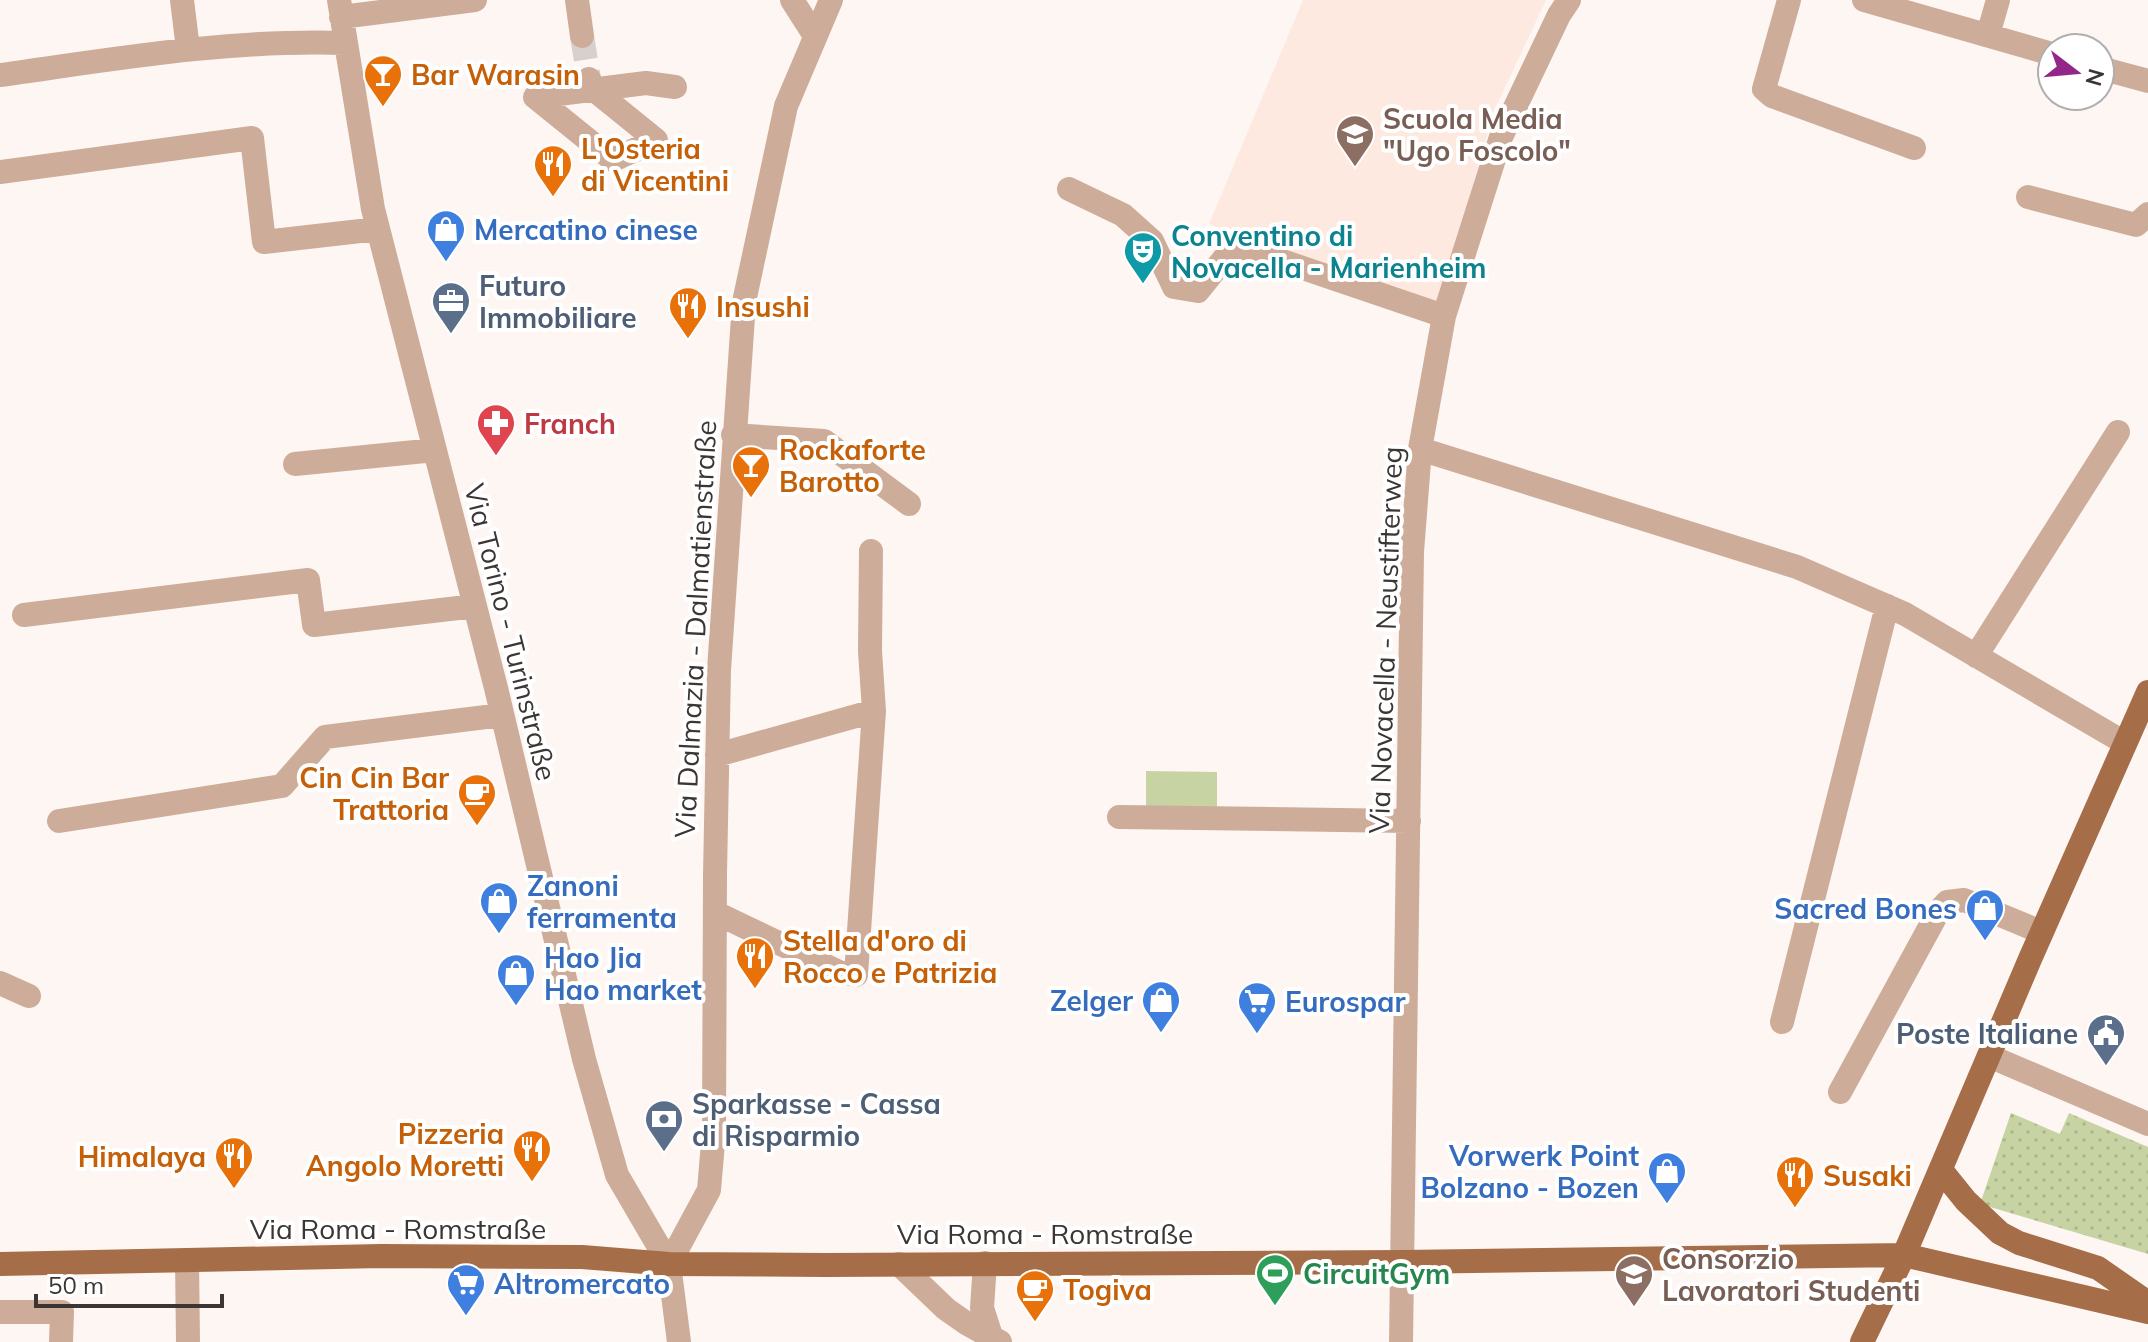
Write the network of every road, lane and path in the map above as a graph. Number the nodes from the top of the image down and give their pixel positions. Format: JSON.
{"nodes":[{"id":1,"x":182,"y":0,"type":"edge"},
{"id":2,"x":475,"y":0,"type":"edge"},
{"id":3,"x":577,"y":0,"type":"edge"},
{"id":4,"x":792,"y":0,"type":"edge"},
{"id":5,"x":831,"y":0,"type":"edge"},
{"id":6,"x":1569,"y":0,"type":"edge"},
{"id":7,"x":1789,"y":0,"type":"edge"},
{"id":8,"x":1864,"y":0,"type":"edge"},
{"id":9,"x":1998,"y":0,"type":"edge"},
{"id":10,"x":340,"y":8,"type":"edge"},
{"id":11,"x":1988,"y":35,"type":"junction"},
{"id":12,"x":582,"y":36,"type":"tunnel mouth"},
{"id":13,"x":815,"y":36,"type":"junction"},
{"id":14,"x":346,"y":43,"type":"junction"},
{"id":15,"x":188,"y":49,"type":"junction"},
{"id":16,"x":2036,"y":49,"type":"edge"},
{"id":17,"x":2116,"y":72,"type":"edge"},
{"id":18,"x":0,"y":75,"type":"edge"},
{"id":19,"x":2148,"y":81,"type":"edge"},
{"id":20,"x":591,"y":84,"type":"dead end"},
{"id":21,"x":675,"y":87,"type":"dead end"},
{"id":22,"x":1914,"y":148,"type":"dead end"},
{"id":23,"x":0,"y":172,"type":"edge"},
{"id":24,"x":1069,"y":189,"type":"dead end"},
{"id":25,"x":2028,"y":197,"type":"dead end"},
{"id":26,"x":2148,"y":214,"type":"edge"},
{"id":27,"x":378,"y":229,"type":"junction"},
{"id":28,"x":1444,"y":316,"type":"junction"},
{"id":29,"x":2118,"y":432,"type":"dead end"},
{"id":30,"x":733,"y":435,"type":"junction"},
{"id":31,"x":1420,"y":449,"type":"junction"},
{"id":32,"x":435,"y":450,"type":"junction"},
{"id":33,"x":295,"y":464,"type":"dead end"},
{"id":34,"x":909,"y":504,"type":"dead end"},
{"id":35,"x":871,"y":551,"type":"dead end"},
{"id":36,"x":475,"y":606,"type":"junction"},
{"id":37,"x":1887,"y":606,"type":"junction"},
{"id":38,"x":24,"y":615,"type":"dead end"},
{"id":39,"x":1976,"y":656,"type":"junction"},
{"id":40,"x":2148,"y":692,"type":"edge"},
{"id":41,"x":874,"y":711,"type":"junction"},
{"id":42,"x":502,"y":715,"type":"junction"},
{"id":43,"x":2125,"y":743,"type":"junction"},
{"id":44,"x":717,"y":755,"type":"junction"},
{"id":45,"x":1119,"y":817,"type":"dead end"},
{"id":46,"x":59,"y":821,"type":"dead end"},
{"id":47,"x":1409,"y":821,"type":"junction"},
{"id":48,"x":716,"y":913,"type":"junction"},
{"id":49,"x":2041,"y":932,"type":"junction"},
{"id":50,"x":0,"y":983,"type":"edge"},
{"id":51,"x":29,"y":996,"type":"dead end"},
{"id":52,"x":1782,"y":1022,"type":"dead end"},
{"id":53,"x":1989,"y":1056,"type":"junction"},
{"id":54,"x":1840,"y":1092,"type":"dead end"},
{"id":55,"x":2148,"y":1124,"type":"edge"},
{"id":56,"x":1941,"y":1170,"type":"junction"},
{"id":57,"x":1904,"y":1255,"type":"junction"},
{"id":58,"x":187,"y":1260,"type":"junction"},
{"id":59,"x":1402,"y":1262,"type":"junction"},
{"id":60,"x":985,"y":1263,"type":"junction"},
{"id":61,"x":0,"y":1264,"type":"edge"},
{"id":62,"x":669,"y":1264,"type":"junction"},
{"id":63,"x":899,"y":1264,"type":"junction"},
{"id":64,"x":2148,"y":1303,"type":"edge"},
{"id":65,"x":0,"y":1312,"type":"edge"},
{"id":66,"x":2148,"y":1312,"type":"edge"},
{"id":67,"x":996,"y":1339,"type":"edge"},
{"id":68,"x":61,"y":1342,"type":"edge"},
{"id":69,"x":188,"y":1342,"type":"edge"},
{"id":70,"x":679,"y":1342,"type":"edge"},
{"id":71,"x":1401,"y":1342,"type":"edge"},
{"id":72,"x":1862,"y":1342,"type":"edge"}],
"edges":[{"from":1,"to":15,"type":"street"},
{"from":2,"to":10,"type":"street"},
{"from":3,"to":12,"type":"street"},
{"from":4,"to":13,"type":"street"},
{"from":5,"to":13,"type":"street","name":"Via Dalmazia - Dalmatienstraße"},
{"from":6,"to":28,"type":"street","name":"Via Novacella - Neustifterweg"},
{"from":7,"to":22,"type":"street"},
{"from":8,"to":11,"type":"street"},
{"from":9,"to":11,"type":"street"},
{"from":10,"to":14,"type":"street","name":"Via Torino - Turinstraße"},
{"from":11,"to":16,"type":"street"},
{"from":13,"to":30,"type":"street","name":"Via Dalmazia - Dalmatienstraße"},
{"from":14,"to":15,"type":"street"},
{"from":14,"to":27,"type":"street","name":"Via Torino - Turinstraße"},
{"from":15,"to":18,"type":"street"},
{"from":17,"to":19,"type":"street"},
{"from":20,"to":21,"type":"street"},
{"from":23,"to":27,"type":"street"},
{"from":24,"to":28,"type":"street"},
{"from":25,"to":26,"type":"street"},
{"from":27,"to":32,"type":"street","name":"Via Torino - Turinstraße"},
{"from":28,"to":31,"type":"street","name":"Via Novacella - Neustifterweg"},
{"from":29,"to":39,"type":"street"},
{"from":30,"to":34,"type":"street"},
{"from":30,"to":44,"type":"street","name":"Via Dalmazia - Dalmatienstraße"},
{"from":31,"to":37,"type":"street"},
{"from":31,"to":47,"type":"street","name":"Via Novacella - Neustifterweg"},
{"from":32,"to":33,"type":"street"},
{"from":32,"to":36,"type":"street","name":"Via Torino - Turinstraße"},
{"from":35,"to":41,"type":"street"},
{"from":36,"to":38,"type":"street"},
{"from":36,"to":42,"type":"street","name":"Via Torino - Turinstraße"},
{"from":37,"to":39,"type":"street"},
{"from":37,"to":52,"type":"street"},
{"from":39,"to":43,"type":"street"},
{"from":40,"to":43,"type":"main road"},
{"from":41,"to":44,"type":"street"},
{"from":41,"to":48,"type":"street"},
{"from":42,"to":46,"type":"street"},
{"from":42,"to":62,"type":"street","name":"Via Torino - Turinstraße"},
{"from":43,"to":49,"type":"main road"},
{"from":44,"to":48,"type":"street","name":"Via Dalmazia - Dalmatienstraße"},
{"from":45,"to":47,"type":"street"},
{"from":47,"to":59,"type":"street","name":"Via Novacella - Neustifterweg"},
{"from":48,"to":62,"type":"street","name":"Via Dalmazia - Dalmatienstraße"},
{"from":49,"to":53,"type":"main road"},
{"from":49,"to":54,"type":"street"},
{"from":50,"to":51,"type":"street"},
{"from":53,"to":55,"type":"street"},
{"from":53,"to":56,"type":"main road"},
{"from":56,"to":57,"type":"main road"},
{"from":56,"to":64,"type":"main road"},
{"from":57,"to":59,"type":"main road","name":"Via Roma - Romstraße"},
{"from":57,"to":66,"type":"main road","name":"Via Roma - Romstraße"},
{"from":57,"to":72,"type":"main road"},
{"from":58,"to":61,"type":"main road","name":"Via Roma - Romstraße"},
{"from":58,"to":62,"type":"main road","name":"Via Roma - Romstraße"},
{"from":58,"to":69,"type":"street"},
{"from":59,"to":60,"type":"main road","name":"Via Roma - Romstraße"},
{"from":59,"to":71,"type":"street","name":"Via Novacella - Neustifterweg"},
{"from":60,"to":63,"type":"main road","name":"Via Roma - Romstraße"},
{"from":60,"to":67,"type":"street"},
{"from":62,"to":63,"type":"main road","name":"Via Roma - Romstraße"},
{"from":62,"to":70,"type":"street"},
{"from":63,"to":67,"type":"street"},
{"from":65,"to":68,"type":"street"}]}
